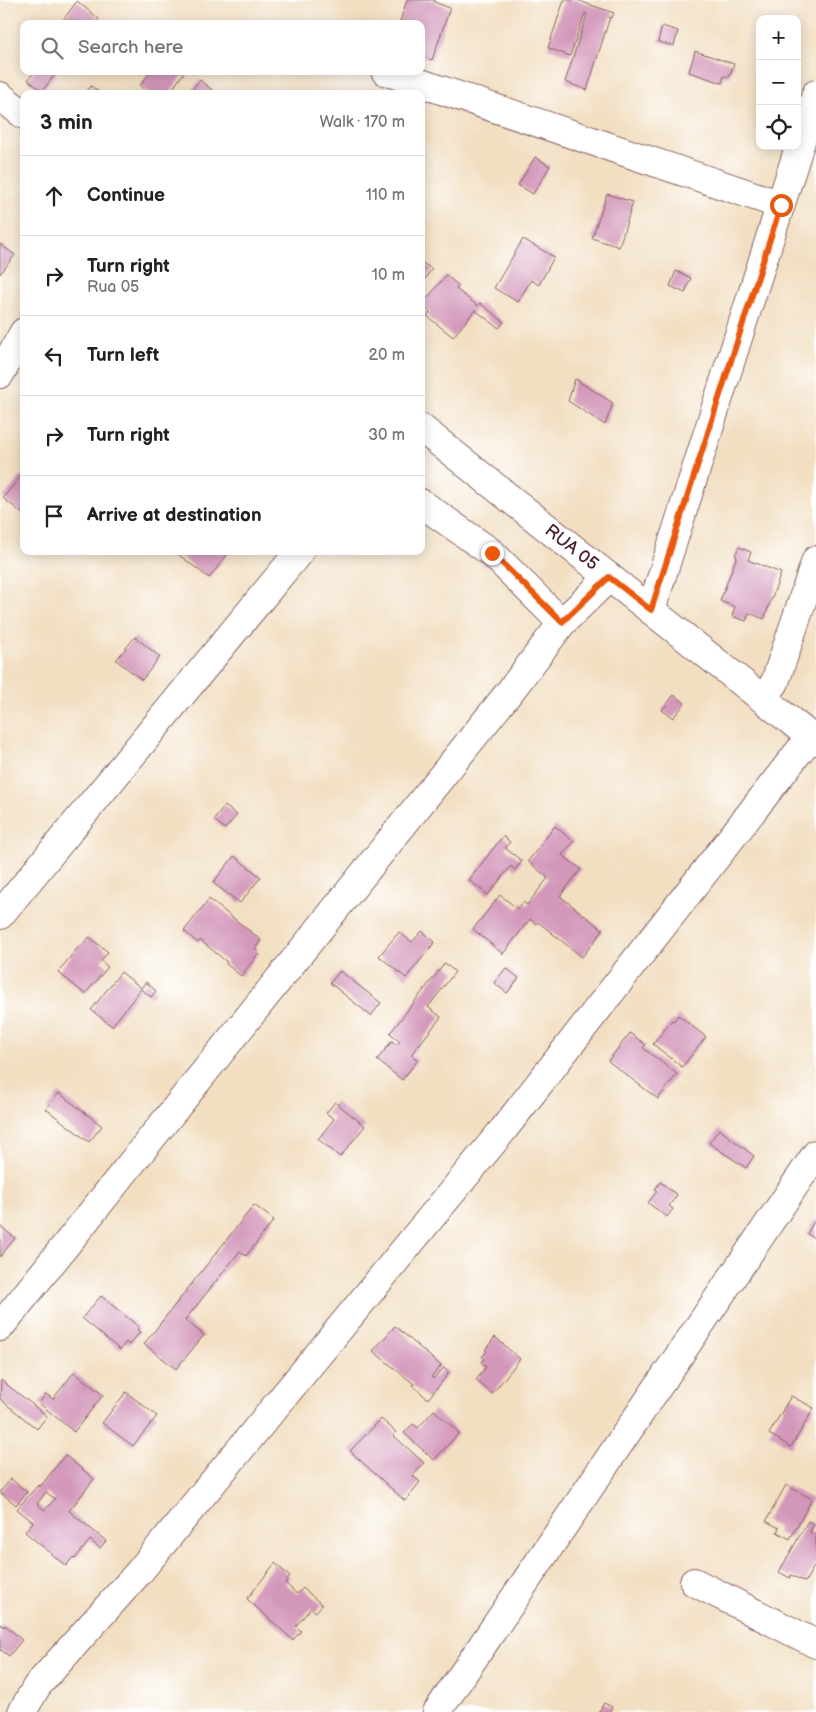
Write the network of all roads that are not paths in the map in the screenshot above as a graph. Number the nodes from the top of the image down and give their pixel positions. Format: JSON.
{"nodes":[{"id":1,"x":397,"y":75,"type":"edge"},
{"id":2,"x":816,"y":94,"type":"edge"},
{"id":3,"x":0,"y":96,"type":"edge"},
{"id":4,"x":20,"y":112,"type":"edge"},
{"id":5,"x":781,"y":205,"type":"junction"},
{"id":6,"x":20,"y":339,"type":"edge"},
{"id":7,"x":0,"y":374,"type":"edge"},
{"id":8,"x":425,"y":431,"type":"edge"},
{"id":9,"x":425,"y":506,"type":"edge"},
{"id":10,"x":297,"y":555,"type":"edge"},
{"id":11,"x":816,"y":560,"type":"edge"},
{"id":12,"x":609,"y":577,"type":"junction"},
{"id":13,"x":651,"y":610,"type":"junction"},
{"id":14,"x":562,"y":622,"type":"junction"},
{"id":15,"x":764,"y":699,"type":"junction"},
{"id":16,"x":813,"y":738,"type":"edge"},
{"id":17,"x":0,"y":915,"type":"edge"},
{"id":18,"x":816,"y":1154,"type":"edge"},
{"id":19,"x":0,"y":1327,"type":"edge"},
{"id":20,"x":694,"y":1582,"type":"dead end"},
{"id":21,"x":816,"y":1644,"type":"edge"},
{"id":22,"x":22,"y":1712,"type":"edge"},
{"id":23,"x":437,"y":1712,"type":"edge"}],
"edges":[{"from":1,"to":5,"type":"street"},
{"from":2,"to":5,"type":"street"},
{"from":3,"to":4,"type":"street"},
{"from":5,"to":13,"type":"street"},
{"from":6,"to":7,"type":"street"},
{"from":8,"to":12,"type":"street","name":"RUA 05"},
{"from":9,"to":14,"type":"street"},
{"from":10,"to":17,"type":"street"},
{"from":11,"to":15,"type":"street"},
{"from":12,"to":13,"type":"street","name":"RUA 05"},
{"from":12,"to":14,"type":"street"},
{"from":13,"to":15,"type":"street","name":"RUA 05"},
{"from":14,"to":19,"type":"street"},
{"from":15,"to":16,"type":"street","name":"RUA 05"},
{"from":16,"to":22,"type":"street"},
{"from":18,"to":23,"type":"street"},
{"from":20,"to":21,"type":"street"}]}
